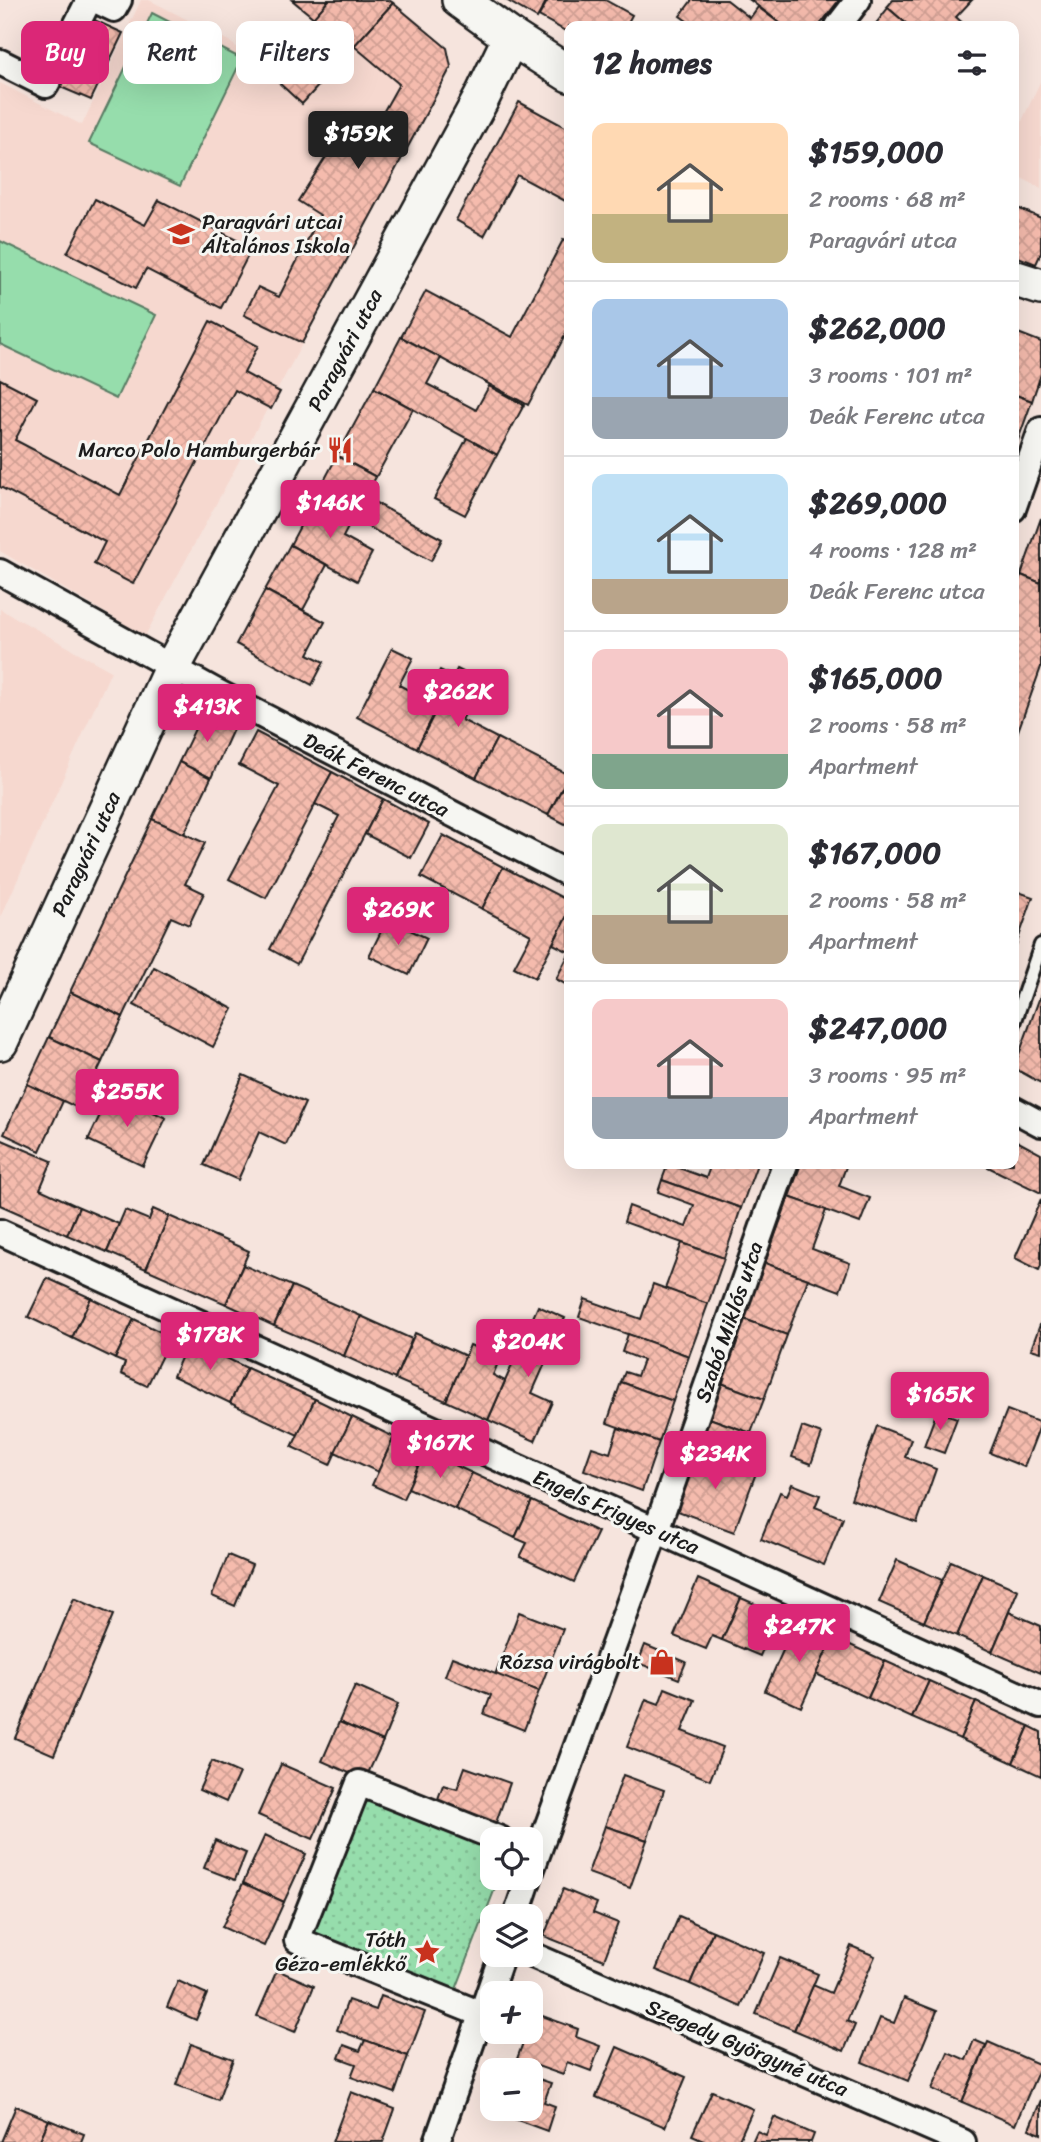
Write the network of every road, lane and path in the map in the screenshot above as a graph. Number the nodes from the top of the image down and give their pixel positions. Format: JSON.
{"nodes":[{"id":1,"x":89,"y":0,"type":"edge"},
{"id":2,"x":94,"y":0,"type":"edge"},
{"id":3,"x":119,"y":0,"type":"edge"},
{"id":4,"x":460,"y":0,"type":"edge"},
{"id":5,"x":858,"y":0,"type":"edge"},
{"id":6,"x":842,"y":21,"type":"edge"},
{"id":7,"x":511,"y":37,"type":"junction"},
{"id":8,"x":0,"y":62,"type":"edge"},
{"id":9,"x":564,"y":71,"type":"edge"},
{"id":10,"x":1019,"y":280,"type":"edge"},
{"id":11,"x":1041,"y":287,"type":"edge"},
{"id":12,"x":1041,"y":430,"type":"edge"},
{"id":13,"x":1019,"y":492,"type":"edge"},
{"id":14,"x":0,"y":572,"type":"edge"},
{"id":15,"x":172,"y":668,"type":"junction"},
{"id":16,"x":564,"y":871,"type":"edge"},
{"id":17,"x":1041,"y":945,"type":"edge"},
{"id":18,"x":1019,"y":1009,"type":"edge"},
{"id":19,"x":0,"y":1042,"type":"edge"},
{"id":20,"x":1019,"y":1112,"type":"edge"},
{"id":21,"x":1041,"y":1124,"type":"edge"},
{"id":22,"x":783,"y":1169,"type":"edge"},
{"id":23,"x":0,"y":1232,"type":"edge"},
{"id":24,"x":656,"y":1530,"type":"junction"},
{"id":25,"x":1041,"y":1705,"type":"edge"},
{"id":26,"x":480,"y":1831,"type":"edge"},
{"id":27,"x":543,"y":1834,"type":"edge"},
{"id":28,"x":543,"y":1960,"type":"edge"},
{"id":29,"x":480,"y":2014,"type":"edge"},
{"id":30,"x":480,"y":2017,"type":"edge"},
{"id":31,"x":437,"y":2142,"type":"edge"},
{"id":32,"x":963,"y":2142,"type":"edge"}],
"edges":[{"from":1,"to":8,"type":"street"},
{"from":2,"to":3,"type":"street"},
{"from":4,"to":7,"type":"street"},
{"from":5,"to":6,"type":"street"},
{"from":7,"to":9,"type":"street"},
{"from":7,"to":15,"type":"street","name":"Paragvári utca"},
{"from":10,"to":11,"type":"street"},
{"from":12,"to":13,"type":"street"},
{"from":14,"to":15,"type":"street","name":"Deák Ferenc utca"},
{"from":15,"to":16,"type":"street","name":"Deák Ferenc utca"},
{"from":15,"to":19,"type":"street","name":"Paragvári utca"},
{"from":17,"to":18,"type":"lane"},
{"from":20,"to":21,"type":"street"},
{"from":22,"to":24,"type":"street","name":"Szabó Miklós utca"},
{"from":23,"to":24,"type":"street","name":"Engels Frigyes utca"},
{"from":24,"to":25,"type":"street","name":"Engels Frigyes utca"},
{"from":24,"to":27,"type":"street","name":"Szabó Miklós utca"},
{"from":26,"to":29,"type":"street"},
{"from":28,"to":32,"type":"street","name":"Szegedy Györgyné utca"},
{"from":30,"to":31,"type":"street"}]}
